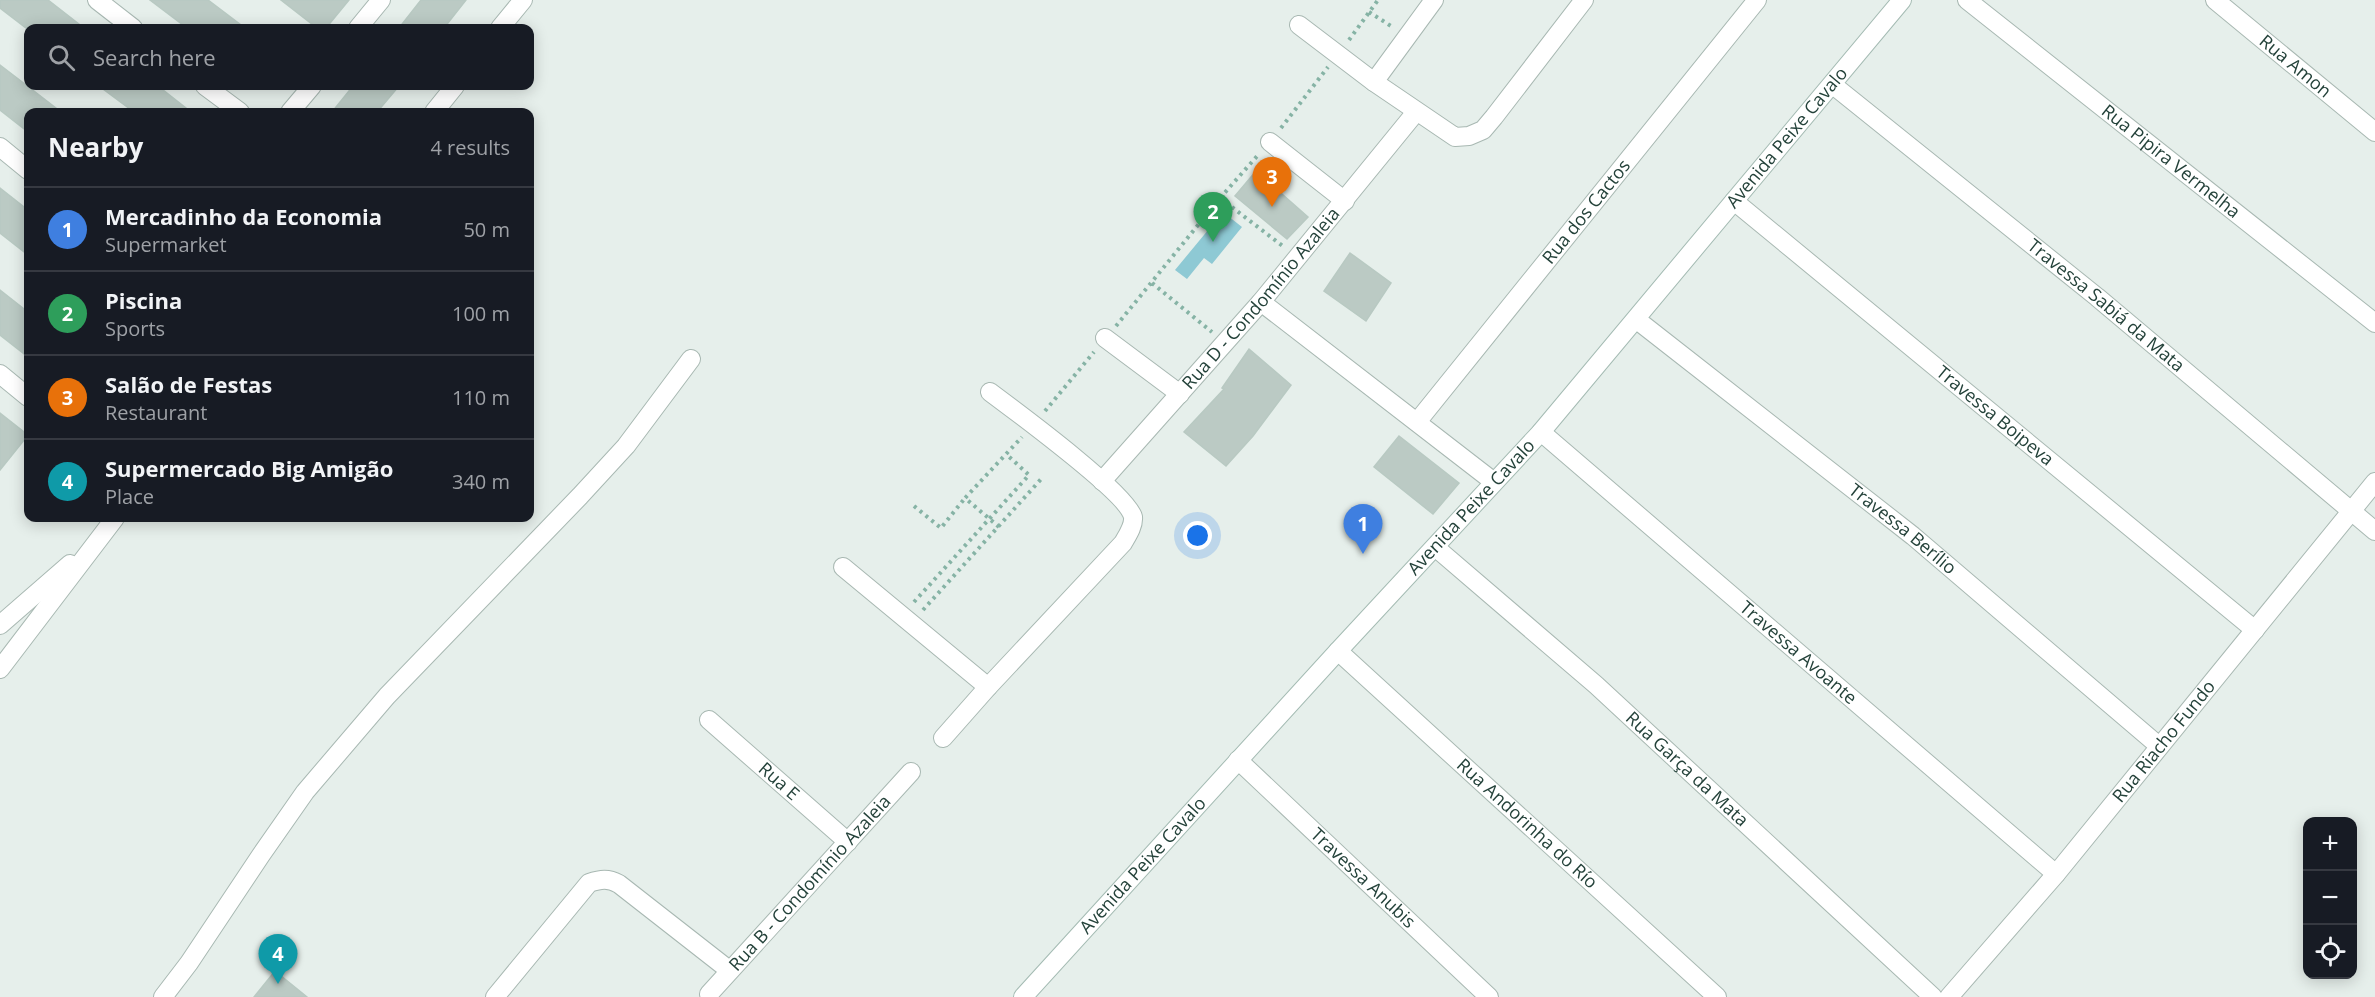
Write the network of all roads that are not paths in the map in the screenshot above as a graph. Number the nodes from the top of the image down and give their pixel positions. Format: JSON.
{"nodes":[{"id":1,"x":97,"y":0,"type":"edge"},
{"id":2,"x":381,"y":0,"type":"edge"},
{"id":3,"x":523,"y":0,"type":"edge"},
{"id":4,"x":1434,"y":0,"type":"edge"},
{"id":5,"x":1584,"y":0,"type":"edge"},
{"id":6,"x":1757,"y":0,"type":"edge"},
{"id":7,"x":1902,"y":0,"type":"edge"},
{"id":8,"x":1967,"y":0,"type":"edge"},
{"id":9,"x":2215,"y":0,"type":"edge"},
{"id":10,"x":128,"y":24,"type":"edge"},
{"id":11,"x":361,"y":24,"type":"edge"},
{"id":12,"x":503,"y":24,"type":"edge"},
{"id":13,"x":1299,"y":25,"type":"dead end"},
{"id":14,"x":1374,"y":82,"type":"junction"},
{"id":15,"x":1833,"y":85,"type":"junction"},
{"id":16,"x":210,"y":90,"type":"edge"},
{"id":17,"x":309,"y":90,"type":"edge"},
{"id":18,"x":452,"y":90,"type":"edge"},
{"id":19,"x":235,"y":108,"type":"edge"},
{"id":20,"x":293,"y":108,"type":"edge"},
{"id":21,"x":437,"y":108,"type":"edge"},
{"id":22,"x":1416,"y":112,"type":"junction"},
{"id":23,"x":2375,"y":132,"type":"edge"},
{"id":24,"x":1270,"y":142,"type":"road end"},
{"id":25,"x":0,"y":147,"type":"edge"},
{"id":26,"x":24,"y":167,"type":"edge"},
{"id":27,"x":1345,"y":201,"type":"junction"},
{"id":28,"x":1734,"y":201,"type":"junction"},
{"id":29,"x":1261,"y":302,"type":"junction"},
{"id":30,"x":1637,"y":320,"type":"junction"},
{"id":31,"x":2375,"y":323,"type":"edge"},
{"id":32,"x":1105,"y":338,"type":"road end"},
{"id":33,"x":691,"y":359,"type":"dead end"},
{"id":34,"x":0,"y":374,"type":"edge"},
{"id":35,"x":990,"y":392,"type":"dead end"},
{"id":36,"x":24,"y":394,"type":"edge"},
{"id":37,"x":1180,"y":394,"type":"junction"},
{"id":38,"x":1417,"y":423,"type":"junction"},
{"id":39,"x":1541,"y":432,"type":"junction"},
{"id":40,"x":1102,"y":482,"type":"junction"},
{"id":41,"x":1494,"y":482,"type":"junction"},
{"id":42,"x":2375,"y":482,"type":"edge"},
{"id":43,"x":2350,"y":511,"type":"junction"},
{"id":44,"x":112,"y":522,"type":"edge"},
{"id":45,"x":2375,"y":531,"type":"edge"},
{"id":46,"x":98,"y":539,"type":"junction"},
{"id":47,"x":1435,"y":547,"type":"junction"},
{"id":48,"x":843,"y":567,"type":"dead end"},
{"id":49,"x":0,"y":625,"type":"edge"},
{"id":50,"x":2255,"y":630,"type":"junction"},
{"id":51,"x":1338,"y":651,"type":"junction"},
{"id":52,"x":0,"y":669,"type":"edge"},
{"id":53,"x":988,"y":687,"type":"junction"},
{"id":54,"x":709,"y":720,"type":"dead end"},
{"id":55,"x":943,"y":738,"type":"dead end"},
{"id":56,"x":2159,"y":746,"type":"junction"},
{"id":57,"x":1238,"y":760,"type":"junction"},
{"id":58,"x":911,"y":772,"type":"dead end"},
{"id":59,"x":848,"y":842,"type":"junction"},
{"id":60,"x":2056,"y":874,"type":"junction"},
{"id":61,"x":729,"y":970,"type":"junction"},
{"id":62,"x":709,"y":994,"type":"dead end"},
{"id":63,"x":163,"y":997,"type":"edge"},
{"id":64,"x":495,"y":997,"type":"edge"},
{"id":65,"x":1023,"y":997,"type":"edge"},
{"id":66,"x":1490,"y":997,"type":"edge"},
{"id":67,"x":1717,"y":997,"type":"edge"},
{"id":68,"x":1933,"y":997,"type":"edge"},
{"id":69,"x":1949,"y":997,"type":"edge"}],
"edges":[{"from":1,"to":10,"type":"street"},
{"from":2,"to":11,"type":"street"},
{"from":3,"to":12,"type":"street"},
{"from":4,"to":14,"type":"street"},
{"from":5,"to":22,"type":"street"},
{"from":6,"to":38,"type":"street","name":"Rua dos Cactos"},
{"from":7,"to":15,"type":"street","name":"Avenida Peixe Cavalo"},
{"from":8,"to":31,"type":"street","name":"Rua Pipira Vermelha"},
{"from":9,"to":23,"type":"street","name":"Rua Amon"},
{"from":13,"to":14,"type":"street"},
{"from":14,"to":22,"type":"street"},
{"from":15,"to":28,"type":"street","name":"Avenida Peixe Cavalo"},
{"from":15,"to":43,"type":"street","name":"Travessa Sabiá da Mata"},
{"from":16,"to":19,"type":"street"},
{"from":17,"to":20,"type":"street"},
{"from":18,"to":21,"type":"street"},
{"from":22,"to":27,"type":"street","name":"Rua D - Condomínio Azaleia"},
{"from":24,"to":27,"type":"street"},
{"from":25,"to":26,"type":"street"},
{"from":27,"to":29,"type":"street","name":"Rua D - Condomínio Azaleia"},
{"from":28,"to":30,"type":"street","name":"Avenida Peixe Cavalo"},
{"from":28,"to":50,"type":"street","name":"Travessa Boipeva"},
{"from":29,"to":37,"type":"street","name":"Rua D - Condomínio Azaleia"},
{"from":29,"to":38,"type":"street"},
{"from":30,"to":39,"type":"street","name":"Avenida Peixe Cavalo"},
{"from":30,"to":56,"type":"street","name":"Travessa Berílio"},
{"from":32,"to":37,"type":"street"},
{"from":33,"to":63,"type":"street"},
{"from":34,"to":36,"type":"street"},
{"from":35,"to":40,"type":"street"},
{"from":37,"to":40,"type":"street","name":"Rua D - Condomínio Azaleia"},
{"from":38,"to":41,"type":"street"},
{"from":39,"to":41,"type":"street","name":"Avenida Peixe Cavalo"},
{"from":39,"to":60,"type":"street","name":"Travessa Avoante"},
{"from":40,"to":53,"type":"street"},
{"from":41,"to":47,"type":"street","name":"Avenida Peixe Cavalo"},
{"from":42,"to":43,"type":"street","name":"Rua Riacho Fundo"},
{"from":43,"to":45,"type":"street","name":"Travessa Sabiá da Mata"},
{"from":43,"to":50,"type":"street","name":"Rua Riacho Fundo"},
{"from":44,"to":46,"type":"street"},
{"from":46,"to":49,"type":"street"},
{"from":46,"to":52,"type":"street"},
{"from":47,"to":51,"type":"street","name":"Avenida Peixe Cavalo"},
{"from":47,"to":68,"type":"street","name":"Rua Garça da Mata"},
{"from":48,"to":53,"type":"street"},
{"from":50,"to":56,"type":"street","name":"Rua Riacho Fundo"},
{"from":51,"to":57,"type":"street","name":"Avenida Peixe Cavalo"},
{"from":51,"to":67,"type":"street","name":"Rua Andorinha do Río"},
{"from":53,"to":55,"type":"street"},
{"from":54,"to":59,"type":"street","name":"Rua E"},
{"from":56,"to":60,"type":"street","name":"Rua Riacho Fundo"},
{"from":57,"to":65,"type":"street","name":"Avenida Peixe Cavalo"},
{"from":57,"to":66,"type":"street","name":"Travessa Anubis"},
{"from":58,"to":59,"type":"street","name":"Rua B - Condomínio Azaleia"},
{"from":59,"to":61,"type":"street","name":"Rua B - Condomínio Azaleia"},
{"from":60,"to":69,"type":"street","name":"Rua Riacho Fundo"},
{"from":61,"to":62,"type":"street","name":"Rua B - Condomínio Azaleia"},
{"from":61,"to":64,"type":"street"}]}
